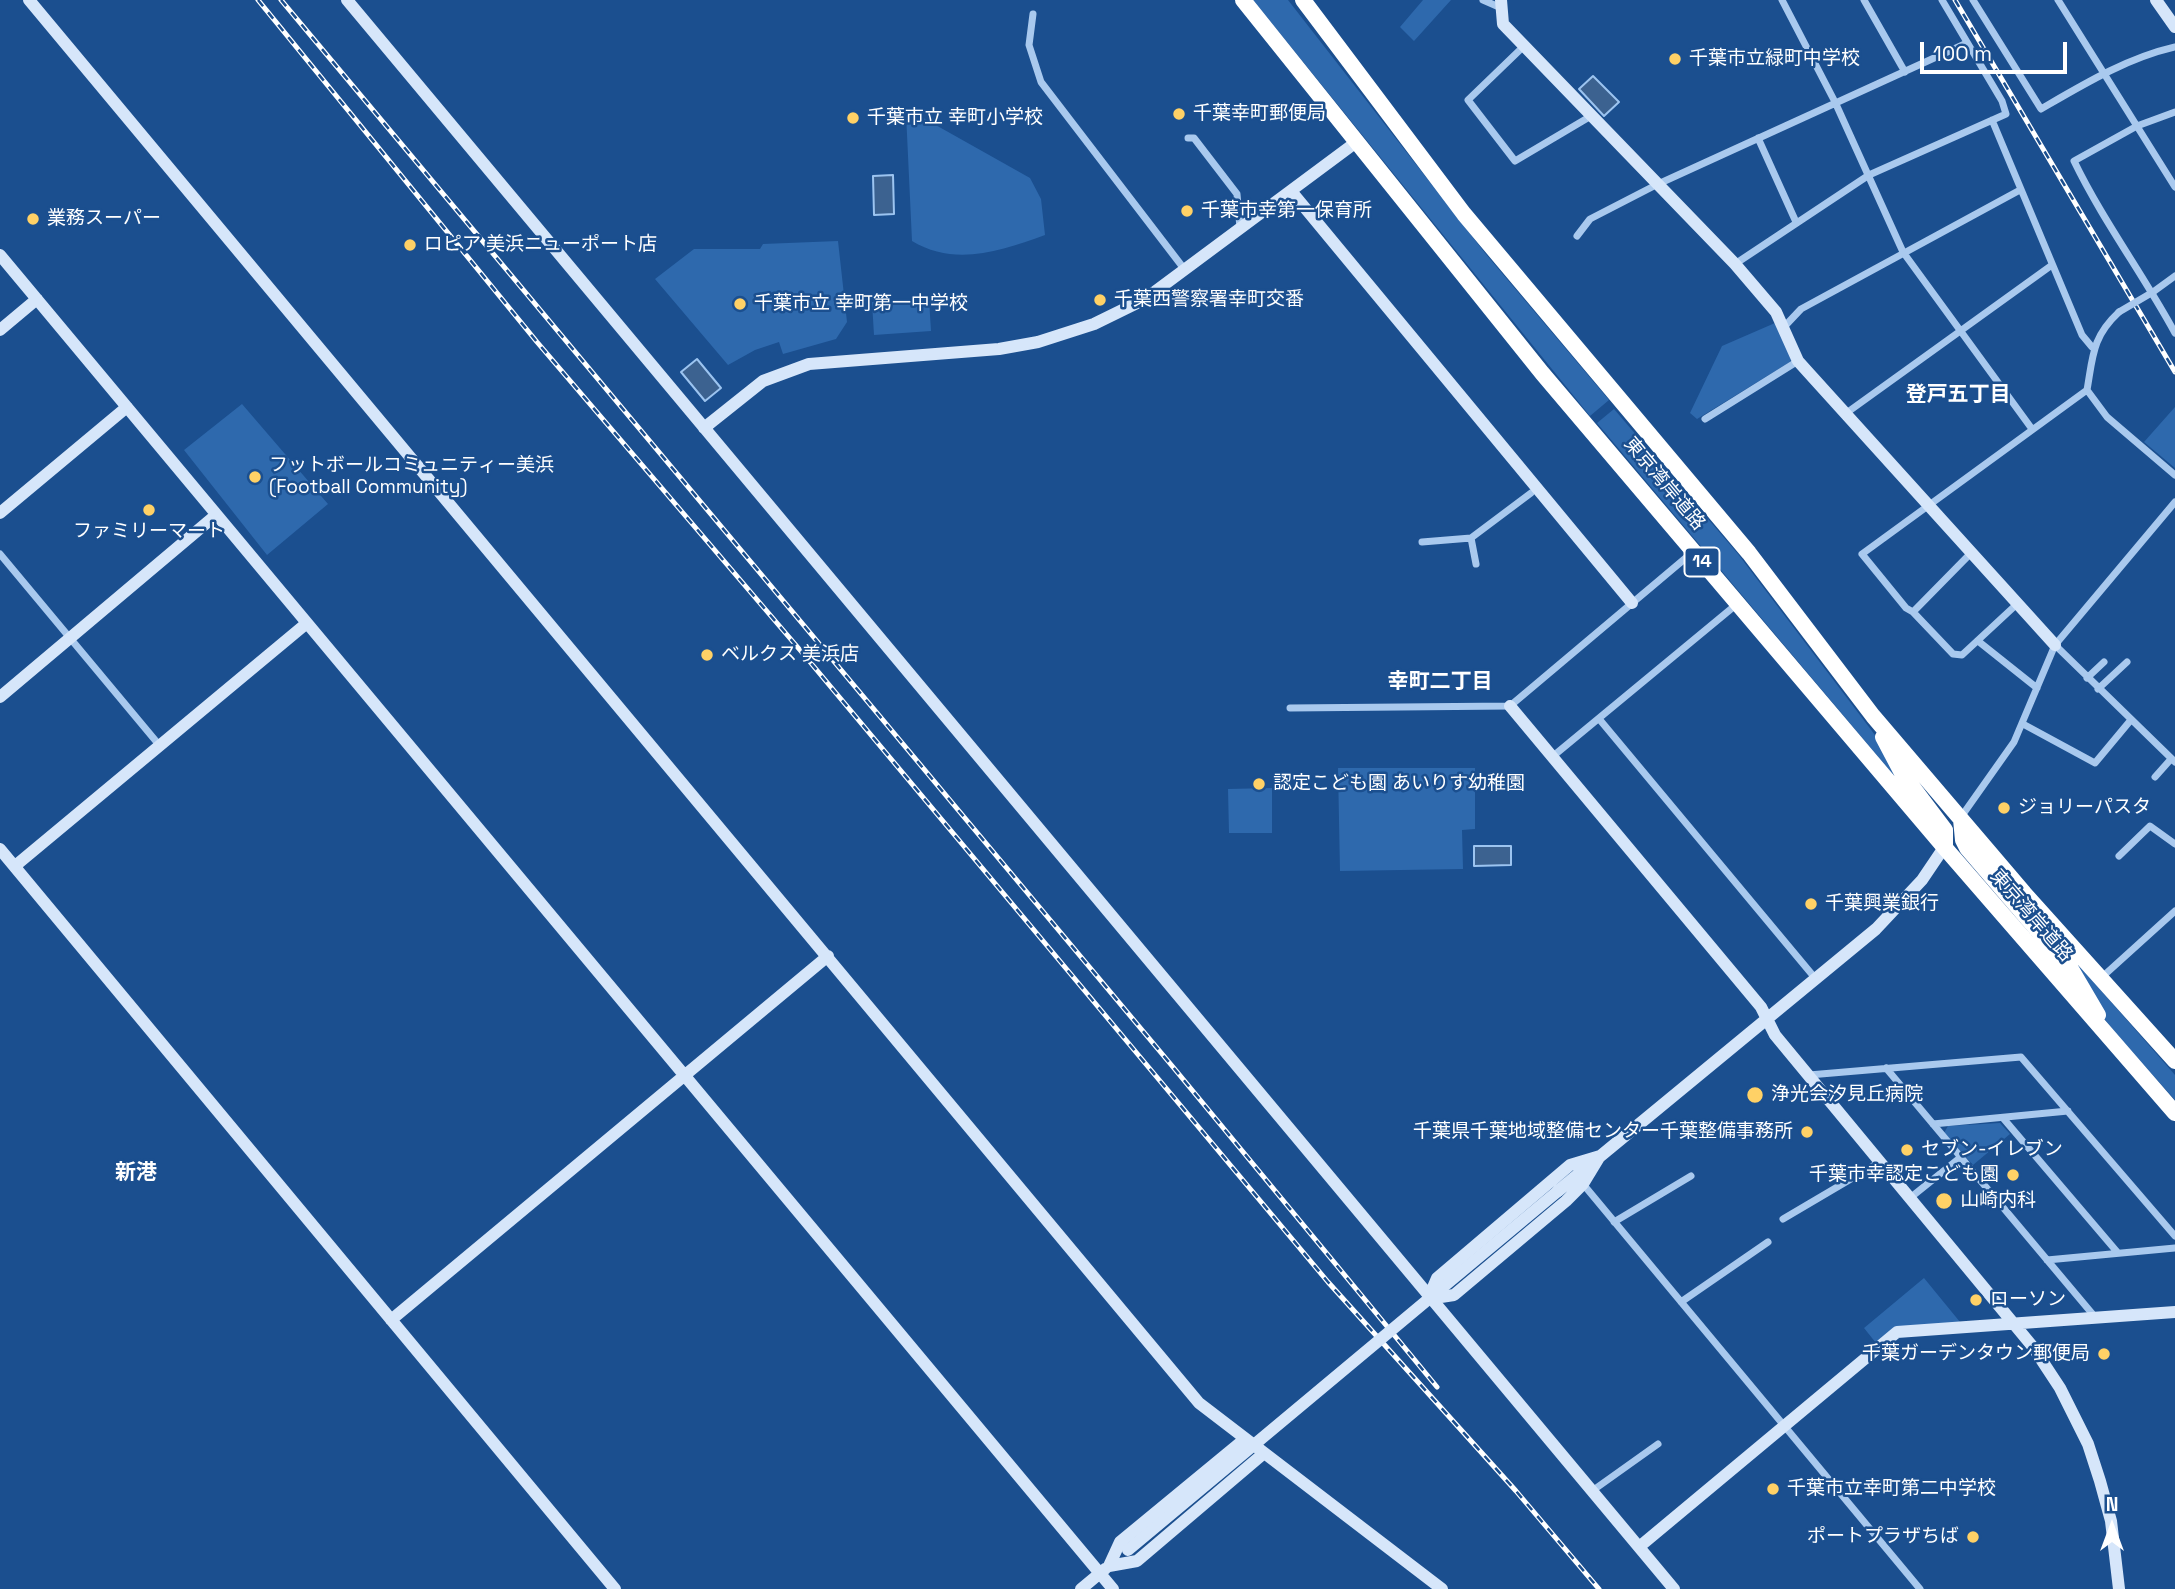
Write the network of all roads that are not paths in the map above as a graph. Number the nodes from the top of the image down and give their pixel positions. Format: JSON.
{"nodes":[{"id":1,"x":29,"y":0,"type":"edge"},
{"id":2,"x":347,"y":0,"type":"edge"},
{"id":3,"x":1243,"y":0,"type":"edge"},
{"id":4,"x":1303,"y":0,"type":"edge"},
{"id":5,"x":1483,"y":0,"type":"edge"},
{"id":6,"x":1782,"y":0,"type":"edge"},
{"id":7,"x":1864,"y":0,"type":"edge"},
{"id":8,"x":1942,"y":0,"type":"edge"},
{"id":9,"x":1973,"y":0,"type":"edge"},
{"id":10,"x":2058,"y":0,"type":"edge"},
{"id":11,"x":2156,"y":0,"type":"edge"},
{"id":12,"x":1500,"y":3,"type":"edge"},
{"id":13,"x":1033,"y":14,"type":"dead end"},
{"id":14,"x":2175,"y":27,"type":"edge"},
{"id":15,"x":1967,"y":43,"type":"junction"},
{"id":16,"x":1524,"y":46,"type":"junction"},
{"id":17,"x":2175,"y":47,"type":"edge"},
{"id":18,"x":1905,"y":72,"type":"junction"},
{"id":19,"x":2104,"y":74,"type":"junction"},
{"id":20,"x":1835,"y":102,"type":"junction"},
{"id":21,"x":2175,"y":112,"type":"edge"},
{"id":22,"x":1591,"y":116,"type":"junction"},
{"id":23,"x":1992,"y":120,"type":"junction"},
{"id":24,"x":2137,"y":126,"type":"junction"},
{"id":25,"x":1188,"y":138,"type":"dead end"},
{"id":26,"x":1758,"y":138,"type":"junction"},
{"id":27,"x":1355,"y":143,"type":"junction"},
{"id":28,"x":1869,"y":175,"type":"junction"},
{"id":29,"x":1656,"y":185,"type":"junction"},
{"id":30,"x":2175,"y":187,"type":"edge"},
{"id":31,"x":2020,"y":190,"type":"junction"},
{"id":32,"x":1291,"y":191,"type":"junction"},
{"id":33,"x":1796,"y":222,"type":"junction"},
{"id":34,"x":1240,"y":229,"type":"junction"},
{"id":35,"x":1577,"y":236,"type":"dead end"},
{"id":36,"x":1903,"y":252,"type":"junction"},
{"id":37,"x":0,"y":255,"type":"edge"},
{"id":38,"x":1735,"y":264,"type":"junction"},
{"id":39,"x":2052,"y":265,"type":"junction"},
{"id":40,"x":1185,"y":270,"type":"junction"},
{"id":41,"x":2175,"y":276,"type":"edge"},
{"id":42,"x":2152,"y":292,"type":"junction"},
{"id":43,"x":37,"y":299,"type":"junction"},
{"id":44,"x":1784,"y":327,"type":"junction"},
{"id":45,"x":0,"y":330,"type":"edge"},
{"id":46,"x":1960,"y":331,"type":"junction"},
{"id":47,"x":2175,"y":333,"type":"edge"},
{"id":48,"x":2092,"y":347,"type":"junction"},
{"id":49,"x":1798,"y":361,"type":"junction"},
{"id":50,"x":2087,"y":390,"type":"junction"},
{"id":51,"x":127,"y":407,"type":"junction"},
{"id":52,"x":1845,"y":414,"type":"junction"},
{"id":53,"x":1705,"y":419,"type":"dead end"},
{"id":54,"x":704,"y":428,"type":"junction"},
{"id":55,"x":2032,"y":429,"type":"junction"},
{"id":56,"x":2175,"y":475,"type":"edge"},
{"id":57,"x":1531,"y":493,"type":"dead end"},
{"id":58,"x":2175,"y":502,"type":"edge"},
{"id":59,"x":1931,"y":507,"type":"junction"},
{"id":60,"x":0,"y":513,"type":"edge"},
{"id":61,"x":216,"y":515,"type":"junction"},
{"id":62,"x":1471,"y":538,"type":"junction"},
{"id":63,"x":1422,"y":542,"type":"dead end"},
{"id":64,"x":1694,"y":551,"type":"junction"},
{"id":65,"x":1972,"y":553,"type":"junction"},
{"id":66,"x":0,"y":554,"type":"edge"},
{"id":67,"x":1476,"y":564,"type":"dead end"},
{"id":68,"x":1632,"y":603,"type":"junction"},
{"id":69,"x":1737,"y":604,"type":"junction"},
{"id":70,"x":2017,"y":604,"type":"junction"},
{"id":71,"x":1913,"y":612,"type":"junction"},
{"id":72,"x":307,"y":623,"type":"junction"},
{"id":73,"x":70,"y":638,"type":"junction"},
{"id":74,"x":1978,"y":641,"type":"junction"},
{"id":75,"x":2054,"y":645,"type":"junction"},
{"id":76,"x":2104,"y":662,"type":"dead end"},
{"id":77,"x":2127,"y":662,"type":"dead end"},
{"id":78,"x":2087,"y":678,"type":"junction"},
{"id":79,"x":2037,"y":688,"type":"junction"},
{"id":80,"x":2098,"y":689,"type":"junction"},
{"id":81,"x":0,"y":696,"type":"edge"},
{"id":82,"x":1510,"y":706,"type":"junction"},
{"id":83,"x":1290,"y":708,"type":"dead end"},
{"id":84,"x":1873,"y":716,"type":"junction"},
{"id":85,"x":1600,"y":720,"type":"junction"},
{"id":86,"x":2130,"y":721,"type":"junction"},
{"id":87,"x":2024,"y":724,"type":"junction"},
{"id":88,"x":160,"y":746,"type":"junction"},
{"id":89,"x":1552,"y":757,"type":"junction"},
{"id":90,"x":2173,"y":760,"type":"edge"},
{"id":91,"x":2155,"y":777,"type":"dead end"},
{"id":92,"x":1961,"y":818,"type":"junction"},
{"id":93,"x":2175,"y":844,"type":"edge"},
{"id":94,"x":1945,"y":848,"type":"junction"},
{"id":95,"x":0,"y":849,"type":"edge"},
{"id":96,"x":2119,"y":856,"type":"dead end"},
{"id":97,"x":15,"y":866,"type":"junction"},
{"id":98,"x":2175,"y":911,"type":"edge"},
{"id":99,"x":828,"y":956,"type":"junction"},
{"id":100,"x":1815,"y":978,"type":"junction"},
{"id":101,"x":2101,"y":979,"type":"junction"},
{"id":102,"x":1766,"y":1018,"type":"junction"},
{"id":103,"x":2111,"y":1039,"type":"junction"},
{"id":104,"x":2175,"y":1062,"type":"edge"},
{"id":105,"x":1886,"y":1068,"type":"junction"},
{"id":106,"x":685,"y":1075,"type":"junction"},
{"id":107,"x":1808,"y":1075,"type":"junction"},
{"id":108,"x":2068,"y":1111,"type":"junction"},
{"id":109,"x":2175,"y":1113,"type":"edge"},
{"id":110,"x":2003,"y":1118,"type":"junction"},
{"id":111,"x":1933,"y":1124,"type":"junction"},
{"id":112,"x":1600,"y":1156,"type":"junction"},
{"id":113,"x":1961,"y":1157,"type":"junction"},
{"id":114,"x":1878,"y":1163,"type":"junction"},
{"id":115,"x":1690,"y":1177,"type":"dead end"},
{"id":116,"x":1583,"y":1184,"type":"junction"},
{"id":117,"x":1910,"y":1198,"type":"junction"},
{"id":118,"x":1783,"y":1219,"type":"dead end"},
{"id":119,"x":1614,"y":1222,"type":"junction"},
{"id":120,"x":2175,"y":1236,"type":"edge"},
{"id":121,"x":1769,"y":1242,"type":"dead end"},
{"id":122,"x":2175,"y":1248,"type":"edge"},
{"id":123,"x":2118,"y":1253,"type":"junction"},
{"id":124,"x":2047,"y":1260,"type":"junction"},
{"id":125,"x":1428,"y":1299,"type":"junction"},
{"id":126,"x":1681,"y":1302,"type":"junction"},
{"id":127,"x":2175,"y":1312,"type":"edge"},
{"id":128,"x":2096,"y":1318,"type":"junction"},
{"id":129,"x":391,"y":1321,"type":"junction"},
{"id":130,"x":2012,"y":1321,"type":"junction"},
{"id":131,"x":1783,"y":1424,"type":"junction"},
{"id":132,"x":1245,"y":1439,"type":"junction"},
{"id":133,"x":1658,"y":1444,"type":"dead end"},
{"id":134,"x":1263,"y":1454,"type":"junction"},
{"id":135,"x":1592,"y":1491,"type":"junction"},
{"id":136,"x":1639,"y":1547,"type":"junction"},
{"id":137,"x":1104,"y":1570,"type":"junction"},
{"id":138,"x":615,"y":1589,"type":"edge"},
{"id":139,"x":1081,"y":1589,"type":"edge"},
{"id":140,"x":1113,"y":1589,"type":"edge"},
{"id":141,"x":1443,"y":1589,"type":"edge"},
{"id":142,"x":1674,"y":1589,"type":"edge"},
{"id":143,"x":1920,"y":1589,"type":"edge"},
{"id":144,"x":2119,"y":1589,"type":"edge"}],
"edges":[{"from":1,"to":99,"type":"street"},
{"from":2,"to":54,"type":"street"},
{"from":3,"to":27,"type":"highway","name":"東京湾岸道路","number":"14"},
{"from":4,"to":84,"type":"highway","name":"東京湾岸道路","number":"14"},
{"from":5,"to":12,"type":"street"},
{"from":6,"to":20,"type":"street"},
{"from":7,"to":18,"type":"street"},
{"from":8,"to":15,"type":"street"},
{"from":9,"to":19,"type":"street"},
{"from":10,"to":19,"type":"street"},
{"from":11,"to":14,"type":"street"},
{"from":12,"to":16,"type":"street"},
{"from":13,"to":40,"type":"street"},
{"from":15,"to":18,"type":"street"},
{"from":15,"to":23,"type":"street"},
{"from":16,"to":22,"type":"street"},
{"from":16,"to":22,"type":"street"},
{"from":17,"to":19,"type":"street"},
{"from":18,"to":20,"type":"street"},
{"from":19,"to":24,"type":"street"},
{"from":20,"to":26,"type":"street"},
{"from":20,"to":28,"type":"street"},
{"from":21,"to":24,"type":"street"},
{"from":22,"to":29,"type":"street"},
{"from":23,"to":28,"type":"street"},
{"from":23,"to":31,"type":"street"},
{"from":24,"to":30,"type":"street"},
{"from":24,"to":42,"type":"street"},
{"from":25,"to":34,"type":"street"},
{"from":26,"to":29,"type":"street"},
{"from":26,"to":33,"type":"street"},
{"from":27,"to":32,"type":"street"},
{"from":27,"to":64,"type":"highway","name":"東京湾岸道路","number":"14"},
{"from":28,"to":33,"type":"street"},
{"from":28,"to":36,"type":"street"},
{"from":29,"to":35,"type":"street"},
{"from":29,"to":38,"type":"street"},
{"from":31,"to":36,"type":"street"},
{"from":31,"to":39,"type":"street"},
{"from":32,"to":34,"type":"street"},
{"from":32,"to":68,"type":"street"},
{"from":33,"to":38,"type":"street"},
{"from":34,"to":40,"type":"street"},
{"from":36,"to":44,"type":"street"},
{"from":36,"to":46,"type":"street"},
{"from":37,"to":43,"type":"street"},
{"from":38,"to":44,"type":"street"},
{"from":39,"to":46,"type":"street"},
{"from":39,"to":48,"type":"street"},
{"from":40,"to":54,"type":"street"},
{"from":41,"to":42,"type":"street"},
{"from":42,"to":47,"type":"street"},
{"from":42,"to":48,"type":"street","bridge":true},
{"from":43,"to":45,"type":"street"},
{"from":43,"to":51,"type":"street"},
{"from":44,"to":49,"type":"street"},
{"from":46,"to":52,"type":"street"},
{"from":46,"to":55,"type":"street"},
{"from":48,"to":50,"type":"street"},
{"from":49,"to":52,"type":"street"},
{"from":49,"to":53,"type":"street"},
{"from":50,"to":55,"type":"street"},
{"from":50,"to":56,"type":"street"},
{"from":51,"to":60,"type":"street"},
{"from":51,"to":61,"type":"street"},
{"from":52,"to":59,"type":"street"},
{"from":54,"to":125,"type":"street"},
{"from":55,"to":59,"type":"street"},
{"from":57,"to":62,"type":"street"},
{"from":58,"to":75,"type":"street"},
{"from":59,"to":65,"type":"street"},
{"from":59,"to":71,"type":"street"},
{"from":61,"to":72,"type":"street"},
{"from":61,"to":73,"type":"street"},
{"from":62,"to":63,"type":"street"},
{"from":62,"to":67,"type":"street"},
{"from":64,"to":68,"type":"street"},
{"from":64,"to":69,"type":"highway","name":"東京湾岸道路","number":"14"},
{"from":65,"to":70,"type":"street"},
{"from":65,"to":71,"type":"street"},
{"from":66,"to":73,"type":"street"},
{"from":68,"to":82,"type":"street"},
{"from":69,"to":85,"type":"street"},
{"from":69,"to":94,"type":"highway","name":"東京湾岸道路","number":"14"},
{"from":70,"to":74,"type":"street"},
{"from":70,"to":75,"type":"street"},
{"from":71,"to":74,"type":"street"},
{"from":72,"to":88,"type":"street"},
{"from":72,"to":106,"type":"street"},
{"from":73,"to":81,"type":"street"},
{"from":73,"to":88,"type":"street"},
{"from":74,"to":79,"type":"street"},
{"from":75,"to":78,"type":"street"},
{"from":75,"to":79,"type":"street"},
{"from":76,"to":78,"type":"street"},
{"from":77,"to":80,"type":"street"},
{"from":78,"to":80,"type":"street"},
{"from":79,"to":87,"type":"street"},
{"from":80,"to":86,"type":"street"},
{"from":82,"to":83,"type":"street"},
{"from":82,"to":89,"type":"street"},
{"from":84,"to":92,"type":"highway","name":"東京湾岸道路","number":"14"},
{"from":84,"to":94,"type":"highway"},
{"from":85,"to":89,"type":"street"},
{"from":85,"to":100,"type":"street"},
{"from":86,"to":87,"type":"street"},
{"from":86,"to":90,"type":"street"},
{"from":87,"to":92,"type":"street"},
{"from":88,"to":97,"type":"street"},
{"from":89,"to":102,"type":"street"},
{"from":90,"to":91,"type":"street"},
{"from":92,"to":94,"type":"street"},
{"from":92,"to":101,"type":"highway","name":"東京湾岸道路","number":"14"},
{"from":92,"to":103,"type":"highway"},
{"from":93,"to":96,"type":"street"},
{"from":94,"to":100,"type":"street"},
{"from":94,"to":103,"type":"highway","name":"東京湾岸道路","number":"14"},
{"from":95,"to":97,"type":"street"},
{"from":97,"to":129,"type":"street"},
{"from":98,"to":101,"type":"street"},
{"from":99,"to":106,"type":"street"},
{"from":99,"to":132,"type":"street"},
{"from":100,"to":102,"type":"street"},
{"from":101,"to":104,"type":"highway","name":"東京湾岸道路","number":"14"},
{"from":102,"to":107,"type":"street"},
{"from":102,"to":112,"type":"street"},
{"from":103,"to":109,"type":"highway","name":"東京湾岸道路","number":"14"},
{"from":105,"to":107,"type":"street"},
{"from":105,"to":108,"type":"street"},
{"from":105,"to":111,"type":"street"},
{"from":106,"to":129,"type":"street"},
{"from":106,"to":137,"type":"street"},
{"from":107,"to":114,"type":"street"},
{"from":108,"to":110,"type":"street"},
{"from":108,"to":120,"type":"street"},
{"from":110,"to":111,"type":"street"},
{"from":110,"to":123,"type":"street"},
{"from":111,"to":113,"type":"street"},
{"from":112,"to":116,"type":"street"},
{"from":112,"to":125,"type":"street"},
{"from":112,"to":137,"type":"street","bridge":true},
{"from":113,"to":117,"type":"street"},
{"from":113,"to":124,"type":"street"},
{"from":114,"to":117,"type":"street"},
{"from":114,"to":118,"type":"street"},
{"from":115,"to":119,"type":"street"},
{"from":116,"to":119,"type":"street"},
{"from":116,"to":125,"type":"street"},
{"from":117,"to":130,"type":"street"},
{"from":119,"to":126,"type":"street"},
{"from":121,"to":126,"type":"street"},
{"from":122,"to":123,"type":"street"},
{"from":123,"to":124,"type":"street"},
{"from":124,"to":128,"type":"street"},
{"from":125,"to":135,"type":"street"},
{"from":126,"to":131,"type":"street"},
{"from":127,"to":128,"type":"street"},
{"from":128,"to":130,"type":"street"},
{"from":129,"to":138,"type":"street"},
{"from":130,"to":131,"type":"street"},
{"from":130,"to":144,"type":"street"},
{"from":131,"to":136,"type":"street"},
{"from":131,"to":143,"type":"street"},
{"from":132,"to":134,"type":"street"},
{"from":132,"to":137,"type":"street"},
{"from":133,"to":135,"type":"street"},
{"from":134,"to":137,"type":"street"},
{"from":134,"to":141,"type":"street"},
{"from":135,"to":136,"type":"street"},
{"from":136,"to":142,"type":"street"},
{"from":137,"to":139,"type":"street"},
{"from":137,"to":140,"type":"street"}]}
